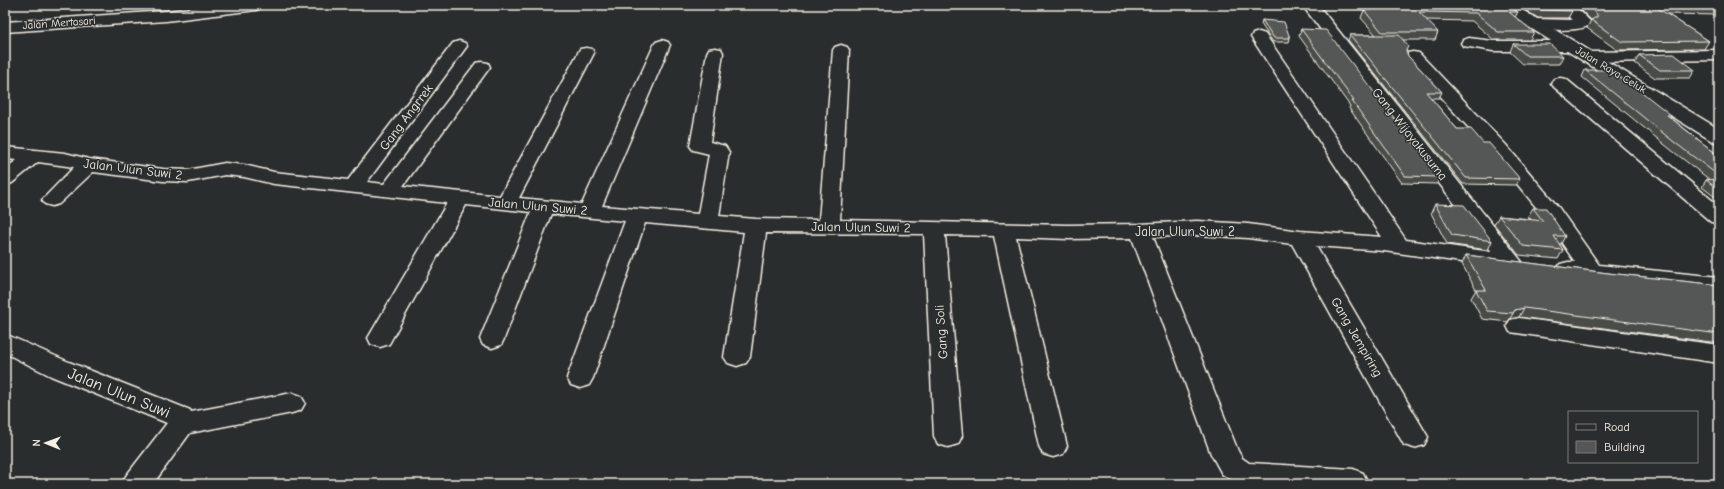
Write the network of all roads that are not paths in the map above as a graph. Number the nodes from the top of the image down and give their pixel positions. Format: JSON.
{"nodes":[{"id":1,"x":256,"y":5,"type":"edge"},
{"id":2,"x":1310,"y":5,"type":"edge"},
{"id":3,"x":1503,"y":5,"type":"edge"},
{"id":4,"x":1565,"y":5,"type":"edge"},
{"id":5,"x":1535,"y":24,"type":"junction"},
{"id":6,"x":5,"y":27,"type":"edge"},
{"id":7,"x":1259,"y":36,"type":"dead end"},
{"id":8,"x":1469,"y":43,"type":"dead end"},
{"id":9,"x":662,"y":45,"type":"dead end"},
{"id":10,"x":459,"y":46,"type":"dead end"},
{"id":11,"x":1571,"y":46,"type":"junction"},
{"id":12,"x":841,"y":50,"type":"dead end"},
{"id":13,"x":586,"y":53,"type":"dead end"},
{"id":14,"x":715,"y":53,"type":"dead end"},
{"id":15,"x":1719,"y":55,"type":"edge"},
{"id":16,"x":1413,"y":57,"type":"dead end"},
{"id":17,"x":1719,"y":59,"type":"edge"},
{"id":18,"x":1593,"y":60,"type":"junction"},
{"id":19,"x":482,"y":67,"type":"dead end"},
{"id":20,"x":1560,"y":83,"type":"dead end"},
{"id":21,"x":1719,"y":137,"type":"edge"},
{"id":22,"x":5,"y":153,"type":"edge"},
{"id":23,"x":34,"y":156,"type":"junction"},
{"id":24,"x":88,"y":165,"type":"junction"},
{"id":25,"x":5,"y":179,"type":"edge"},
{"id":26,"x":353,"y":187,"type":"junction"},
{"id":27,"x":390,"y":190,"type":"junction"},
{"id":28,"x":460,"y":198,"type":"junction"},
{"id":29,"x":52,"y":200,"type":"dead end"},
{"id":30,"x":506,"y":204,"type":"junction"},
{"id":31,"x":543,"y":207,"type":"junction"},
{"id":32,"x":590,"y":210,"type":"junction"},
{"id":33,"x":637,"y":216,"type":"junction"},
{"id":34,"x":1719,"y":217,"type":"edge"},
{"id":35,"x":707,"y":222,"type":"junction"},
{"id":36,"x":756,"y":226,"type":"junction"},
{"id":37,"x":829,"y":226,"type":"junction"},
{"id":38,"x":934,"y":229,"type":"junction"},
{"id":39,"x":1004,"y":231,"type":"junction"},
{"id":40,"x":1140,"y":231,"type":"junction"},
{"id":41,"x":1300,"y":238,"type":"junction"},
{"id":42,"x":1399,"y":246,"type":"junction"},
{"id":43,"x":1511,"y":262,"type":"junction"},
{"id":44,"x":1592,"y":271,"type":"junction"},
{"id":45,"x":1718,"y":286,"type":"edge"},
{"id":46,"x":1519,"y":326,"type":"dead end"},
{"id":47,"x":380,"y":338,"type":"dead end"},
{"id":48,"x":492,"y":339,"type":"dead end"},
{"id":49,"x":5,"y":343,"type":"edge"},
{"id":50,"x":1719,"y":354,"type":"edge"},
{"id":51,"x":737,"y":357,"type":"dead end"},
{"id":52,"x":580,"y":378,"type":"dead end"},
{"id":53,"x":292,"y":403,"type":"dead end"},
{"id":54,"x":181,"y":424,"type":"junction"},
{"id":55,"x":948,"y":436,"type":"dead end"},
{"id":56,"x":1414,"y":437,"type":"dead end"},
{"id":57,"x":1053,"y":446,"type":"dead end"},
{"id":58,"x":1353,"y":481,"type":"dead end"},
{"id":59,"x":136,"y":484,"type":"edge"}],
"edges":[{"from":1,"to":6,"type":"main road","name":"Jalan Mertasari"},
{"from":2,"to":43,"type":"main road","name":"Gang Wijayakusuma"},
{"from":3,"to":5,"type":"main road","name":"Jalan Raya Celuk"},
{"from":4,"to":5,"type":"main road"},
{"from":5,"to":11,"type":"main road","name":"Jalan Raya Celuk"},
{"from":7,"to":42,"type":"main road"},
{"from":8,"to":11,"type":"main road"},
{"from":9,"to":32,"type":"main road"},
{"from":10,"to":26,"type":"main road","name":"Gang Angrrek"},
{"from":11,"to":18,"type":"main road","name":"Jalan Raya Celuk"},
{"from":12,"to":37,"type":"main road"},
{"from":13,"to":30,"type":"main road"},
{"from":14,"to":35,"type":"main road"},
{"from":15,"to":18,"type":"main road"},
{"from":16,"to":44,"type":"main road"},
{"from":17,"to":18,"type":"main road"},
{"from":18,"to":21,"type":"main road","name":"Jalan Raya Celuk"},
{"from":19,"to":27,"type":"main road"},
{"from":20,"to":34,"type":"main road"},
{"from":22,"to":23,"type":"main road","name":"Jalan Ulun Suwi 2"},
{"from":23,"to":24,"type":"main road","name":"Jalan Ulun Suwi 2"},
{"from":23,"to":25,"type":"main road"},
{"from":24,"to":26,"type":"main road","name":"Jalan Ulun Suwi 2"},
{"from":24,"to":29,"type":"main road"},
{"from":26,"to":27,"type":"main road","name":"Jalan Ulun Suwi 2"},
{"from":27,"to":28,"type":"main road","name":"Jalan Ulun Suwi 2"},
{"from":28,"to":30,"type":"main road","name":"Jalan Ulun Suwi 2"},
{"from":28,"to":47,"type":"main road"},
{"from":30,"to":31,"type":"main road","name":"Jalan Ulun Suwi 2"},
{"from":31,"to":32,"type":"main road","name":"Jalan Ulun Suwi 2"},
{"from":31,"to":48,"type":"main road"},
{"from":32,"to":33,"type":"main road","name":"Jalan Ulun Suwi 2"},
{"from":33,"to":35,"type":"main road","name":"Jalan Ulun Suwi 2"},
{"from":33,"to":52,"type":"main road"},
{"from":35,"to":36,"type":"main road","name":"Jalan Ulun Suwi 2"},
{"from":36,"to":37,"type":"main road","name":"Jalan Ulun Suwi 2"},
{"from":36,"to":51,"type":"main road"},
{"from":37,"to":38,"type":"main road","name":"Jalan Ulun Suwi 2"},
{"from":38,"to":39,"type":"main road","name":"Jalan Ulun Suwi 2"},
{"from":38,"to":55,"type":"main road","name":"Gang Soli"},
{"from":39,"to":40,"type":"main road","name":"Jalan Ulun Suwi 2"},
{"from":39,"to":57,"type":"main road"},
{"from":40,"to":41,"type":"main road","name":"Jalan Ulun Suwi 2"},
{"from":40,"to":58,"type":"main road"},
{"from":41,"to":42,"type":"main road","name":"Jalan Ulun Suwi 2"},
{"from":41,"to":56,"type":"main road","name":"Gang Jempiring"},
{"from":42,"to":43,"type":"main road","name":"Jalan Ulun Suwi 2"},
{"from":43,"to":44,"type":"main road","name":"Jalan Ulun Suwi 2"},
{"from":44,"to":45,"type":"main road","name":"Jalan Ulun Suwi 2"},
{"from":46,"to":50,"type":"main road"},
{"from":49,"to":54,"type":"main road","name":"Jalan Ulun Suwi"},
{"from":53,"to":54,"type":"main road"},
{"from":54,"to":59,"type":"main road","name":"Jalan Ulun Suwi"}]}
